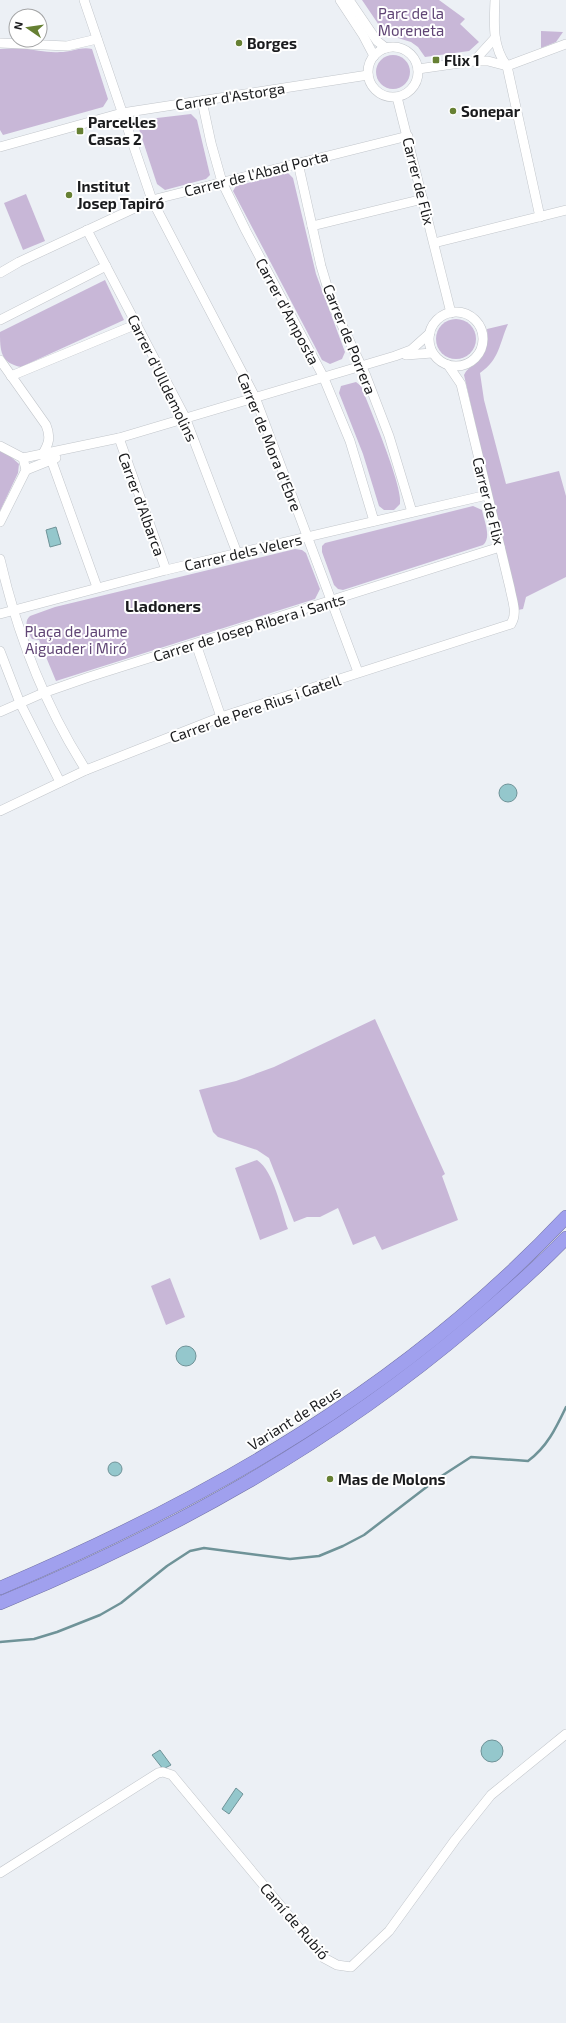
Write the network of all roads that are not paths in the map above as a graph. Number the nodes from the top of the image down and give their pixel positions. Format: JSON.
{"nodes":[{"id":1,"x":84,"y":0,"type":"edge"},
{"id":2,"x":340,"y":0,"type":"edge"},
{"id":3,"x":349,"y":0,"type":"edge"},
{"id":4,"x":495,"y":0,"type":"edge"},
{"id":5,"x":495,"y":38,"type":"junction"},
{"id":6,"x":97,"y":39,"type":"junction"},
{"id":7,"x":0,"y":43,"type":"edge"},
{"id":8,"x":566,"y":44,"type":"edge"},
{"id":9,"x":386,"y":48,"type":"junction"},
{"id":10,"x":374,"y":56,"type":"junction"},
{"id":11,"x":474,"y":60,"type":"junction"},
{"id":12,"x":507,"y":66,"type":"junction"},
{"id":13,"x":418,"y":70,"type":"junction"},
{"id":14,"x":368,"y":75,"type":"junction"},
{"id":15,"x":397,"y":97,"type":"junction"},
{"id":16,"x":202,"y":101,"type":"junction"},
{"id":17,"x":122,"y":113,"type":"junction"},
{"id":18,"x":408,"y":136,"type":"junction"},
{"id":19,"x":0,"y":147,"type":"edge"},
{"id":20,"x":298,"y":163,"type":"junction"},
{"id":21,"x":222,"y":182,"type":"junction"},
{"id":22,"x":423,"y":199,"type":"junction"},
{"id":23,"x":152,"y":200,"type":"junction"},
{"id":24,"x":566,"y":210,"type":"edge"},
{"id":25,"x":540,"y":217,"type":"junction"},
{"id":26,"x":312,"y":226,"type":"junction"},
{"id":27,"x":87,"y":230,"type":"junction"},
{"id":28,"x":434,"y":243,"type":"junction"},
{"id":29,"x":106,"y":266,"type":"junction"},
{"id":30,"x":2,"y":269,"type":"edge"},
{"id":31,"x":451,"y":313,"type":"junction"},
{"id":32,"x":0,"y":320,"type":"edge"},
{"id":33,"x":136,"y":324,"type":"junction"},
{"id":34,"x":430,"y":333,"type":"junction"},
{"id":35,"x":432,"y":353,"type":"junction"},
{"id":36,"x":394,"y":356,"type":"junction"},
{"id":37,"x":0,"y":360,"type":"edge"},
{"id":38,"x":359,"y":365,"type":"junction"},
{"id":39,"x":448,"y":365,"type":"junction"},
{"id":40,"x":464,"y":365,"type":"junction"},
{"id":41,"x":11,"y":376,"type":"junction"},
{"id":42,"x":323,"y":376,"type":"junction"},
{"id":43,"x":461,"y":384,"type":"junction"},
{"id":44,"x":255,"y":396,"type":"junction"},
{"id":45,"x":185,"y":417,"type":"junction"},
{"id":46,"x":119,"y":438,"type":"junction"},
{"id":47,"x":91,"y":445,"type":"junction"},
{"id":48,"x":0,"y":446,"type":"edge"},
{"id":49,"x":42,"y":454,"type":"junction"},
{"id":50,"x":24,"y":458,"type":"junction"},
{"id":51,"x":51,"y":459,"type":"junction"},
{"id":52,"x":26,"y":470,"type":"junction"},
{"id":53,"x":487,"y":496,"type":"junction"},
{"id":54,"x":412,"y":512,"type":"junction"},
{"id":55,"x":374,"y":521,"type":"junction"},
{"id":56,"x":0,"y":522,"type":"edge"},
{"id":57,"x":308,"y":537,"type":"junction"},
{"id":58,"x":500,"y":547,"type":"junction"},
{"id":59,"x":237,"y":553,"type":"junction"},
{"id":60,"x":0,"y":559,"type":"edge"},
{"id":61,"x":166,"y":570,"type":"junction"},
{"id":62,"x":97,"y":587,"type":"junction"},
{"id":63,"x":332,"y":601,"type":"junction"},
{"id":64,"x":14,"y":610,"type":"junction"},
{"id":65,"x":0,"y":614,"type":"edge"},
{"id":66,"x":514,"y":619,"type":"joint"},
{"id":67,"x":196,"y":644,"type":"junction"},
{"id":68,"x":0,"y":651,"type":"edge"},
{"id":69,"x":358,"y":672,"type":"junction"},
{"id":70,"x":45,"y":692,"type":"junction"},
{"id":71,"x":20,"y":703,"type":"junction"},
{"id":72,"x":0,"y":712,"type":"edge"},
{"id":73,"x":221,"y":717,"type":"junction"},
{"id":74,"x":86,"y":770,"type":"junction"},
{"id":75,"x":60,"y":782,"type":"junction"},
{"id":76,"x":0,"y":812,"type":"edge"},
{"id":77,"x":566,"y":1217,"type":"edge"},
{"id":78,"x":566,"y":1238,"type":"edge"},
{"id":79,"x":0,"y":1588,"type":"edge"},
{"id":80,"x":0,"y":1603,"type":"edge"},
{"id":81,"x":566,"y":1734,"type":"edge"},
{"id":82,"x":0,"y":1874,"type":"edge"}],
"edges":[{"from":1,"to":6,"type":"street","name":"Carrer de Mora d'Ebre"},
{"from":2,"to":10,"type":"street"},
{"from":3,"to":9,"type":"street"},
{"from":4,"to":5,"type":"street"},
{"from":5,"to":11,"type":"street"},
{"from":5,"to":12,"type":"street"},
{"from":6,"to":7,"type":"street"},
{"from":6,"to":17,"type":"street","name":"Carrer de Mora d'Ebre"},
{"from":8,"to":12,"type":"street"},
{"from":9,"to":10,"type":"street"},
{"from":9,"to":13,"type":"street"},
{"from":10,"to":14,"type":"street"},
{"from":11,"to":12,"type":"street"},
{"from":11,"to":13,"type":"street"},
{"from":12,"to":25,"type":"street"},
{"from":13,"to":15,"type":"street"},
{"from":14,"to":15,"type":"street"},
{"from":14,"to":16,"type":"street","name":"Carrer d'Astorga"},
{"from":15,"to":18,"type":"street","name":"Carrer de Flix"},
{"from":16,"to":17,"type":"street","name":"Carrer d'Astorga"},
{"from":16,"to":21,"type":"street","name":"Carrer d'Amposta"},
{"from":17,"to":19,"type":"street","name":"Carrer d'Astorga"},
{"from":17,"to":23,"type":"street","name":"Carrer de Mora d'Ebre"},
{"from":18,"to":20,"type":"street","name":"Carrer de l'Abad Porta"},
{"from":18,"to":22,"type":"street","name":"Carrer de Flix"},
{"from":20,"to":21,"type":"street","name":"Carrer de l'Abad Porta"},
{"from":20,"to":26,"type":"street","name":"Carrer de Porrera"},
{"from":21,"to":23,"type":"street","name":"Carrer de l'Abad Porta"},
{"from":21,"to":42,"type":"street","name":"Carrer d'Amposta"},
{"from":22,"to":26,"type":"street"},
{"from":22,"to":28,"type":"street","name":"Carrer de Flix"},
{"from":23,"to":27,"type":"street","name":"Carrer de l'Abad Porta"},
{"from":23,"to":44,"type":"street","name":"Carrer de Mora d'Ebre"},
{"from":24,"to":25,"type":"street"},
{"from":25,"to":28,"type":"street"},
{"from":26,"to":38,"type":"street","name":"Carrer de Porrera"},
{"from":27,"to":29,"type":"street","name":"Carrer d'Ulldemolins"},
{"from":27,"to":30,"type":"street","name":"Carrer de l'Abad Porta"},
{"from":28,"to":31,"type":"street","name":"Carrer de Flix"},
{"from":29,"to":32,"type":"street"},
{"from":29,"to":33,"type":"street","name":"Carrer d'Ulldemolins"},
{"from":31,"to":34,"type":"street"},
{"from":31,"to":40,"type":"street"},
{"from":33,"to":41,"type":"street"},
{"from":33,"to":45,"type":"street","name":"Carrer d'Ulldemolins"},
{"from":34,"to":35,"type":"street"},
{"from":34,"to":36,"type":"street"},
{"from":35,"to":36,"type":"street"},
{"from":35,"to":39,"type":"street"},
{"from":36,"to":38,"type":"street"},
{"from":37,"to":41,"type":"street"},
{"from":38,"to":42,"type":"street"},
{"from":38,"to":54,"type":"street","name":"Carrer de Porrera"},
{"from":39,"to":40,"type":"street"},
{"from":39,"to":43,"type":"street","name":"Carrer de Flix"},
{"from":40,"to":43,"type":"street","name":"Carrer de Flix"},
{"from":41,"to":49,"type":"street"},
{"from":42,"to":44,"type":"street"},
{"from":42,"to":55,"type":"street","name":"Carrer d'Amposta"},
{"from":43,"to":53,"type":"street","name":"Carrer de Flix"},
{"from":44,"to":45,"type":"street"},
{"from":44,"to":57,"type":"street","name":"Carrer de Mora d'Ebre"},
{"from":45,"to":46,"type":"street"},
{"from":45,"to":59,"type":"street","name":"Carrer d'Ulldemolins"},
{"from":46,"to":47,"type":"street"},
{"from":46,"to":61,"type":"street","name":"Carrer d'Albarca"},
{"from":47,"to":49,"type":"street"},
{"from":47,"to":51,"type":"street"},
{"from":48,"to":50,"type":"street"},
{"from":49,"to":50,"type":"street"},
{"from":50,"to":52,"type":"street"},
{"from":51,"to":52,"type":"street"},
{"from":51,"to":62,"type":"street"},
{"from":52,"to":56,"type":"street"},
{"from":53,"to":54,"type":"street","name":"Carrer dels Velers"},
{"from":53,"to":58,"type":"street","name":"Carrer de Flix"},
{"from":54,"to":55,"type":"street","name":"Carrer dels Velers"},
{"from":55,"to":57,"type":"street","name":"Carrer dels Velers"},
{"from":57,"to":59,"type":"street","name":"Carrer dels Velers"},
{"from":57,"to":63,"type":"street","name":"Carrer de Mora d'Ebre"},
{"from":58,"to":63,"type":"street","name":"Carrer de Josep Ribera i Sants"},
{"from":58,"to":66,"type":"street","name":"Carrer de Flix"},
{"from":59,"to":61,"type":"street","name":"Carrer dels Velers"},
{"from":60,"to":64,"type":"street"},
{"from":61,"to":62,"type":"street","name":"Carrer dels Velers"},
{"from":62,"to":64,"type":"street","name":"Carrer dels Velers"},
{"from":63,"to":67,"type":"street","name":"Carrer de Josep Ribera i Sants"},
{"from":63,"to":69,"type":"street","name":"Carrer de Mora d'Ebre"},
{"from":64,"to":65,"type":"street","name":"Carrer dels Velers"},
{"from":64,"to":70,"type":"street"},
{"from":66,"to":69,"type":"street","name":"Carrer de Pere Rius i Gatell"},
{"from":67,"to":70,"type":"street","name":"Carrer de Josep Ribera i Sants"},
{"from":67,"to":73,"type":"street"},
{"from":68,"to":71,"type":"street"},
{"from":69,"to":73,"type":"street","name":"Carrer de Pere Rius i Gatell"},
{"from":70,"to":71,"type":"street","name":"Carrer de Josep Ribera i Sants"},
{"from":70,"to":74,"type":"street"},
{"from":71,"to":72,"type":"street","name":"Carrer de Josep Ribera i Sants"},
{"from":71,"to":75,"type":"street"},
{"from":73,"to":74,"type":"street","name":"Carrer de Pere Rius i Gatell"},
{"from":74,"to":75,"type":"street","name":"Carrer de Pere Rius i Gatell"},
{"from":75,"to":76,"type":"street","name":"Carrer de Pere Rius i Gatell"},
{"from":77,"to":79,"type":"highway","name":"Variant de Reus"},
{"from":78,"to":80,"type":"highway","name":"Variant de Reus"},
{"from":81,"to":82,"type":"street","name":"Camí de Rubió"}]}
